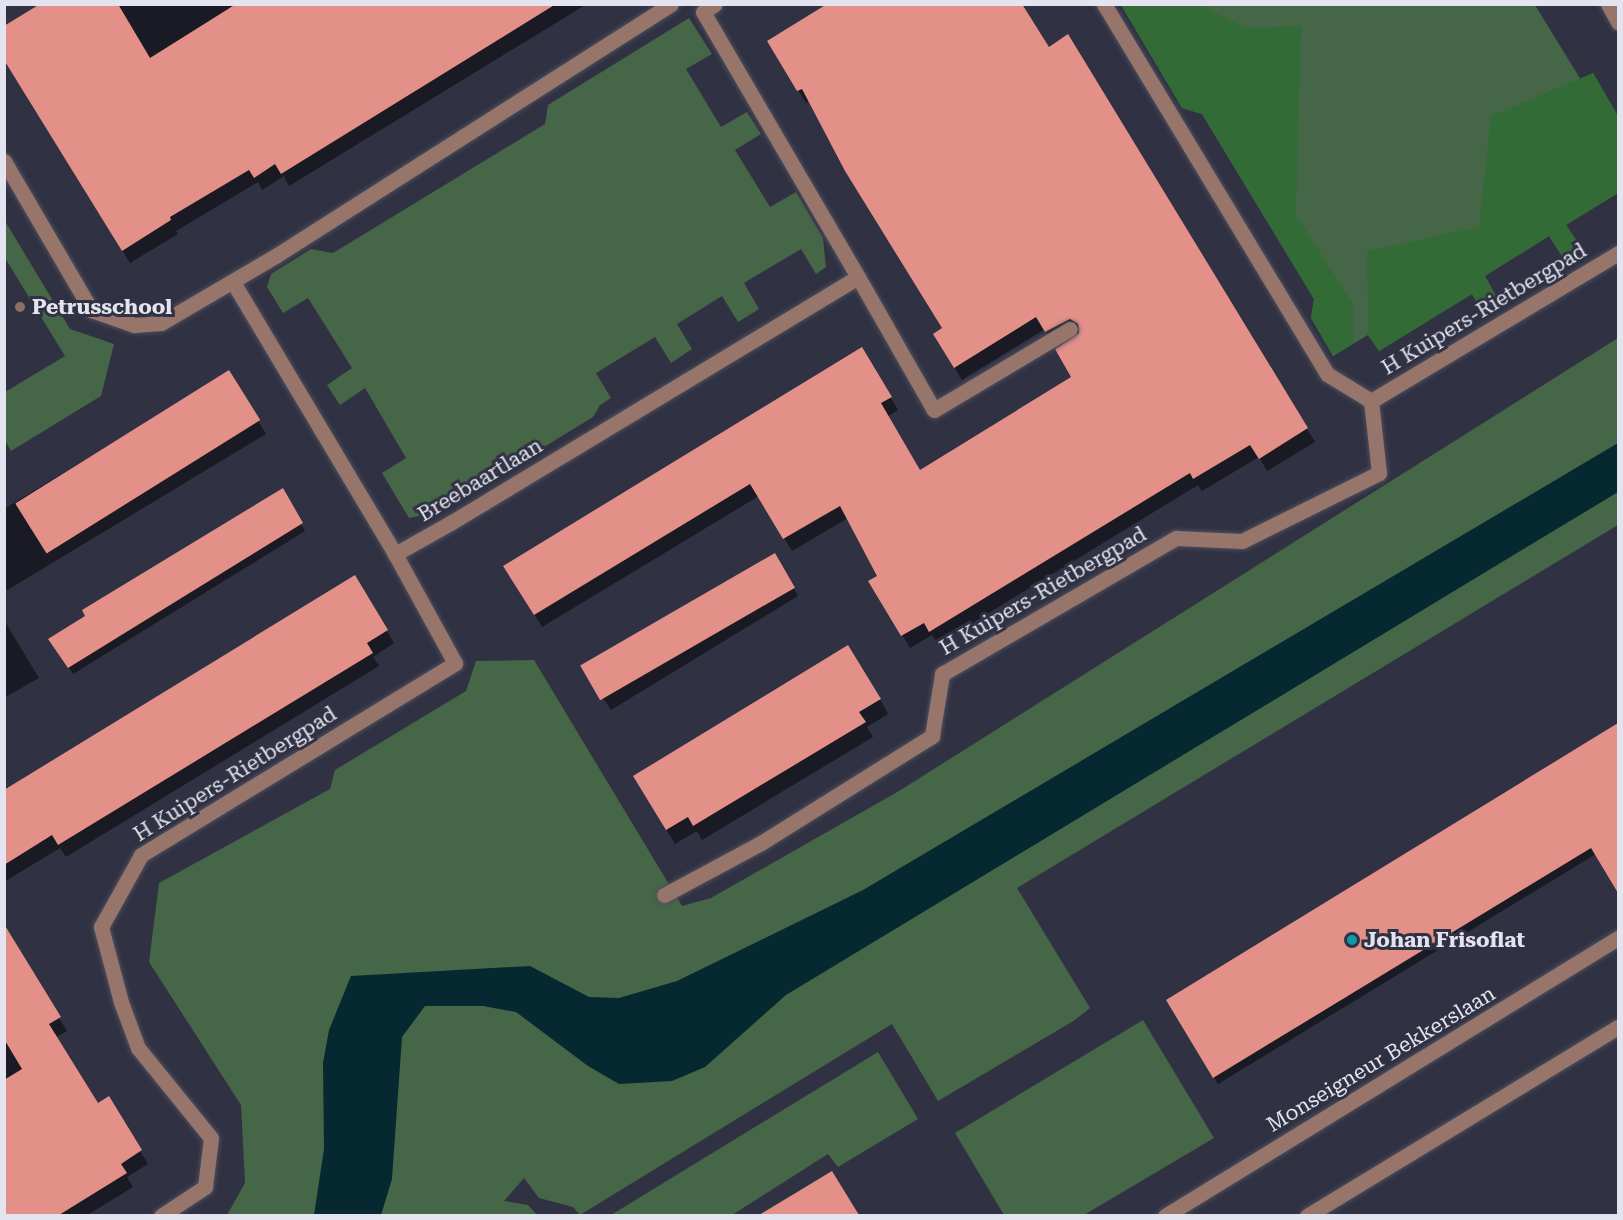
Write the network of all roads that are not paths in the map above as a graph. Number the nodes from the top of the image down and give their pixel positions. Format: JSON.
{"nodes":[{"id":1,"x":671,"y":4,"type":"edge"},
{"id":2,"x":1104,"y":4,"type":"edge"},
{"id":3,"x":1608,"y":4,"type":"edge"},
{"id":4,"x":706,"y":7,"type":"edge"},
{"id":5,"x":1618,"y":22,"type":"edge"},
{"id":6,"x":4,"y":160,"type":"edge"},
{"id":7,"x":1618,"y":253,"type":"edge"},
{"id":8,"x":858,"y":277,"type":"junction"},
{"id":9,"x":233,"y":282,"type":"junction"},
{"id":10,"x":1070,"y":329,"type":"dead end"},
{"id":11,"x":1371,"y":402,"type":"junction"},
{"id":12,"x":395,"y":554,"type":"junction"},
{"id":13,"x":664,"y":895,"type":"dead end"},
{"id":14,"x":1618,"y":938,"type":"edge"},
{"id":15,"x":1618,"y":1027,"type":"edge"},
{"id":16,"x":161,"y":1215,"type":"edge"},
{"id":17,"x":1165,"y":1215,"type":"edge"},
{"id":18,"x":1307,"y":1215,"type":"edge"}],
"edges":[{"from":1,"to":9,"type":"street"},
{"from":2,"to":11,"type":"street","name":"H Kuipers-Rietbergpad"},
{"from":3,"to":5,"type":"street"},
{"from":4,"to":8,"type":"street"},
{"from":6,"to":9,"type":"street"},
{"from":7,"to":11,"type":"street","name":"H Kuipers-Rietbergpad"},
{"from":8,"to":10,"type":"street"},
{"from":8,"to":12,"type":"street","name":"Breebaartlaan"},
{"from":9,"to":12,"type":"street"},
{"from":11,"to":13,"type":"street","name":"H Kuipers-Rietbergpad"},
{"from":12,"to":16,"type":"street","name":"H Kuipers-Rietbergpad"},
{"from":14,"to":17,"type":"street","name":"Monseigneur Bekkerslaan"},
{"from":15,"to":18,"type":"street"}]}
